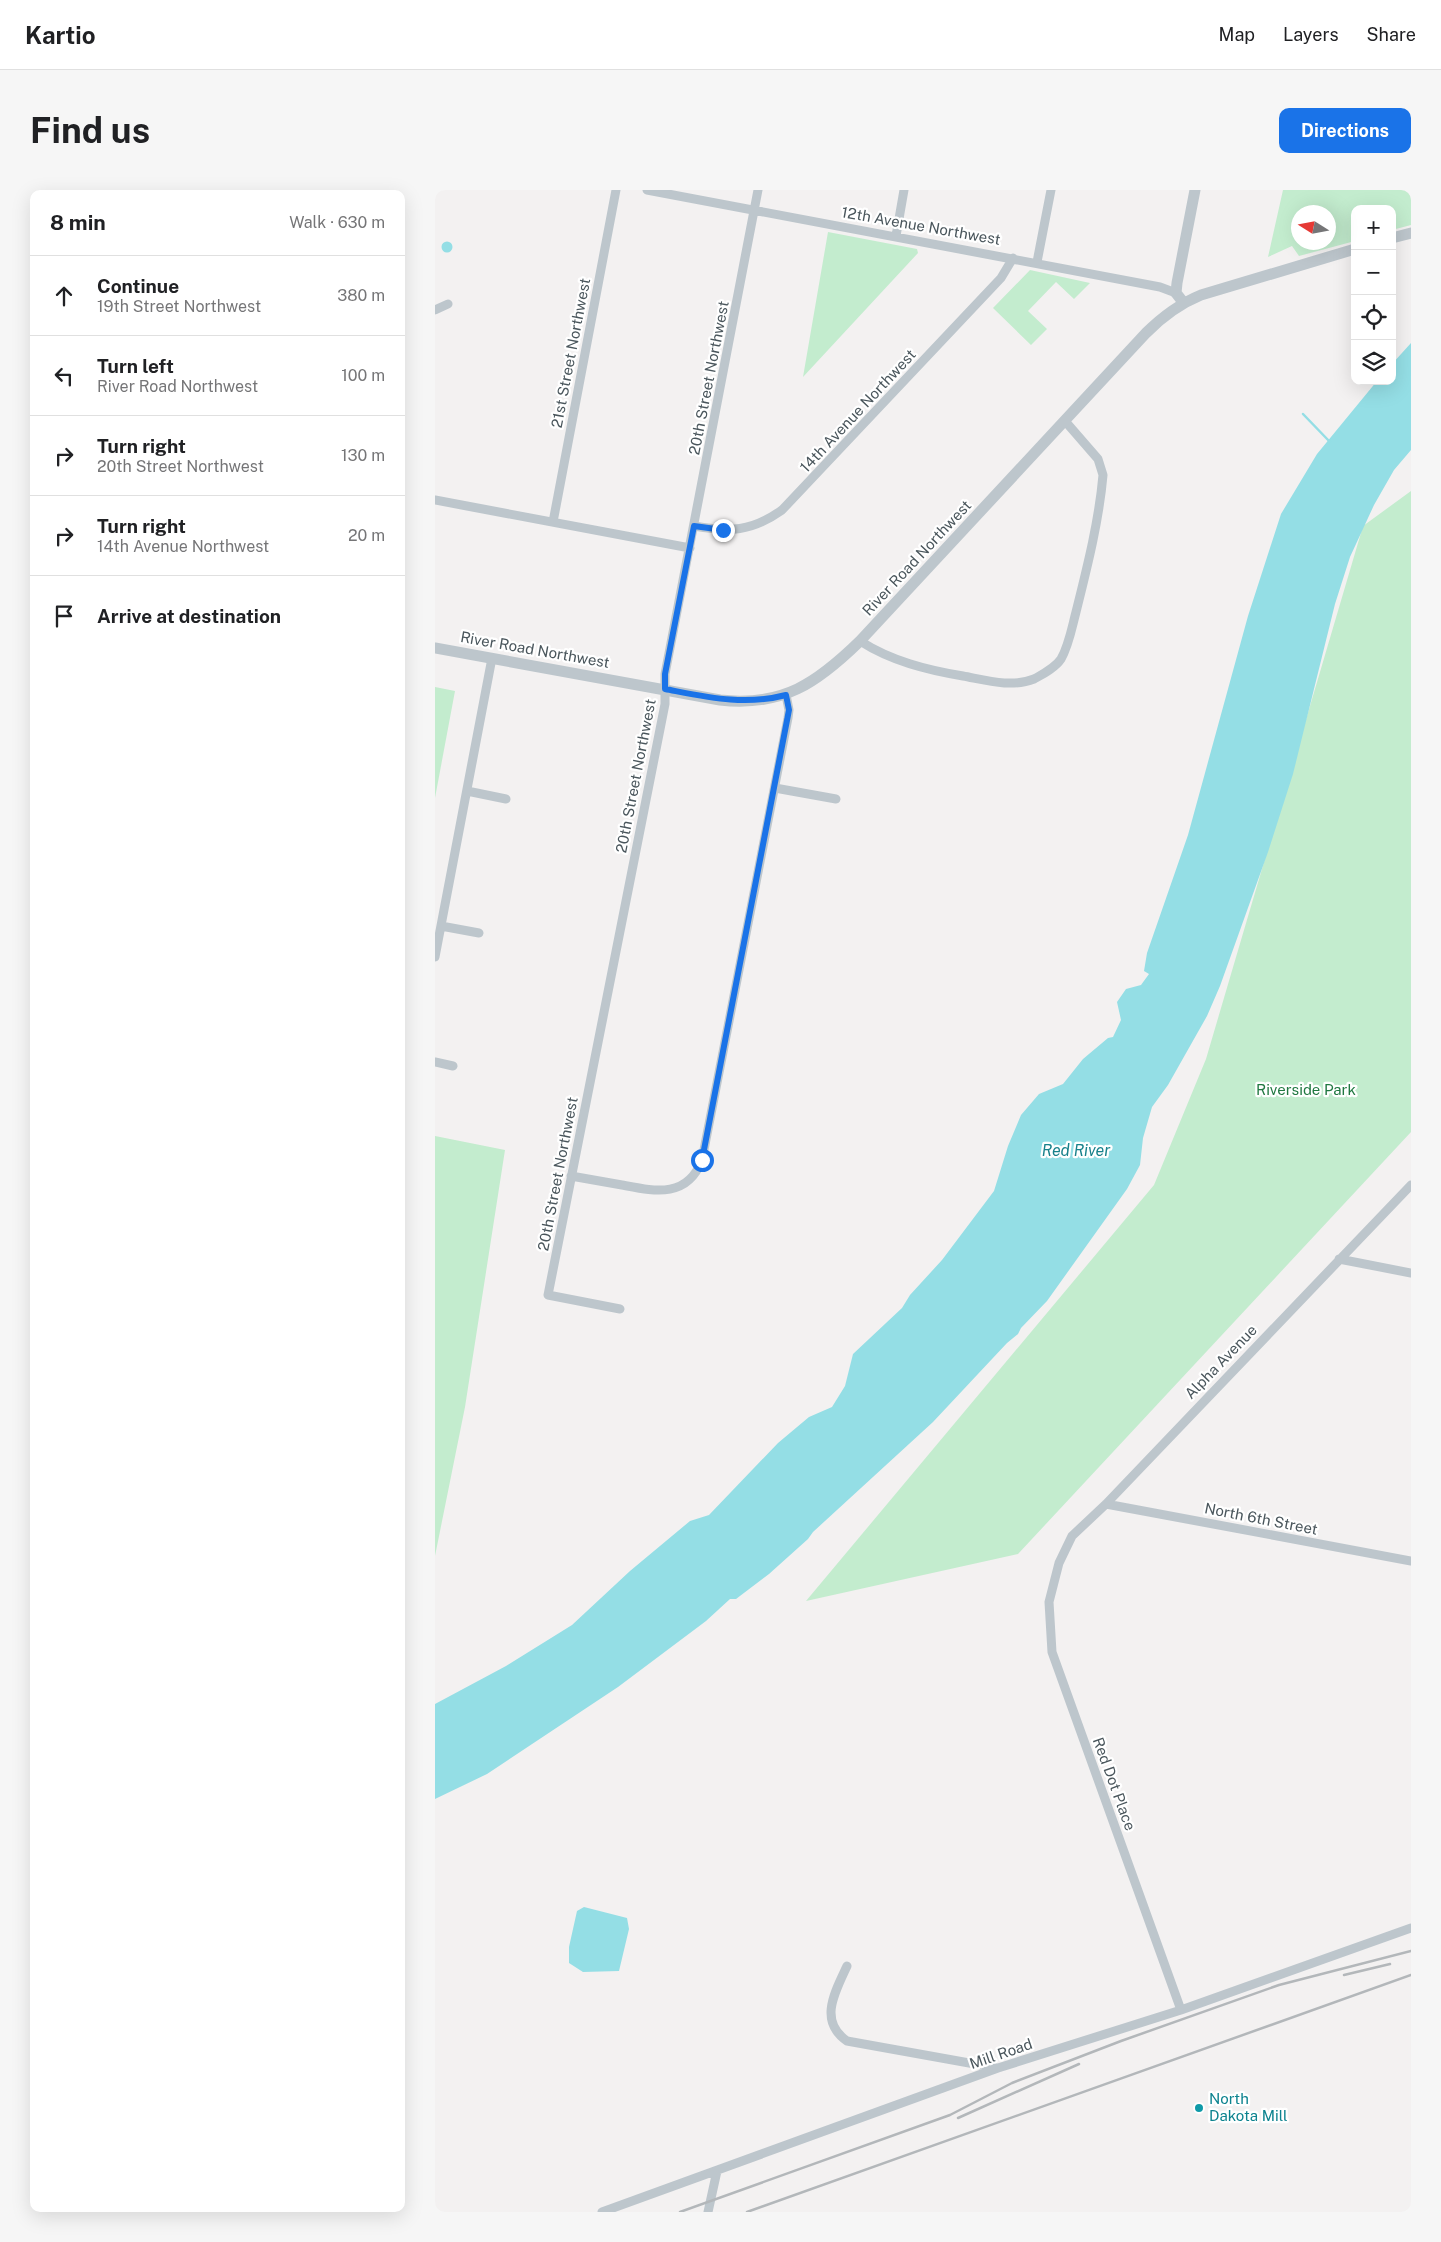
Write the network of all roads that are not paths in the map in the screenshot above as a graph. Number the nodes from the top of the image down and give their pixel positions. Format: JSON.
{"nodes":[{"id":1,"x":616,"y":190,"type":"edge"},
{"id":2,"x":647,"y":190,"type":"edge"},
{"id":3,"x":758,"y":190,"type":"edge"},
{"id":4,"x":905,"y":190,"type":"edge"},
{"id":5,"x":1051,"y":190,"type":"edge"},
{"id":6,"x":1195,"y":190,"type":"edge"},
{"id":7,"x":755,"y":209,"type":"junction"},
{"id":8,"x":1411,"y":233,"type":"edge"},
{"id":9,"x":896,"y":236,"type":"junction"},
{"id":10,"x":1396,"y":237,"type":"edge"},
{"id":11,"x":1352,"y":250,"type":"edge"},
{"id":12,"x":1013,"y":258,"type":"junction"},
{"id":13,"x":1037,"y":262,"type":"junction"},
{"id":14,"x":1180,"y":298,"type":"junction"},
{"id":15,"x":448,"y":304,"type":"dead end"},
{"id":16,"x":435,"y":310,"type":"edge"},
{"id":17,"x":1065,"y":421,"type":"junction"},
{"id":18,"x":435,"y":500,"type":"edge"},
{"id":19,"x":553,"y":522,"type":"junction"},
{"id":20,"x":694,"y":526,"type":"junction"},
{"id":21,"x":689,"y":548,"type":"junction"},
{"id":22,"x":860,"y":641,"type":"junction"},
{"id":23,"x":435,"y":648,"type":"edge"},
{"id":24,"x":492,"y":658,"type":"junction"},
{"id":25,"x":665,"y":689,"type":"junction"},
{"id":26,"x":786,"y":695,"type":"junction"},
{"id":27,"x":775,"y":788,"type":"junction"},
{"id":28,"x":467,"y":791,"type":"junction"},
{"id":29,"x":506,"y":799,"type":"dead end"},
{"id":30,"x":836,"y":799,"type":"dead end"},
{"id":31,"x":441,"y":926,"type":"junction"},
{"id":32,"x":479,"y":933,"type":"dead end"},
{"id":33,"x":435,"y":957,"type":"edge"},
{"id":34,"x":435,"y":1062,"type":"edge"},
{"id":35,"x":453,"y":1066,"type":"dead end"},
{"id":36,"x":571,"y":1176,"type":"junction"},
{"id":37,"x":1411,"y":1185,"type":"edge"},
{"id":38,"x":1339,"y":1259,"type":"junction"},
{"id":39,"x":1411,"y":1273,"type":"edge"},
{"id":40,"x":620,"y":1310,"type":"dead end"},
{"id":41,"x":1106,"y":1504,"type":"junction"},
{"id":42,"x":1411,"y":1561,"type":"edge"},
{"id":43,"x":1059,"y":1563,"type":"joint"},
{"id":44,"x":1411,"y":1928,"type":"edge"},
{"id":45,"x":847,"y":1966,"type":"dead end"},
{"id":46,"x":1181,"y":2010,"type":"junction"},
{"id":47,"x":998,"y":2068,"type":"junction"},
{"id":48,"x":717,"y":2171,"type":"junction"},
{"id":49,"x":602,"y":2212,"type":"edge"},
{"id":50,"x":708,"y":2212,"type":"edge"}],
"edges":[{"from":1,"to":19,"type":"street","name":"21st Street Northwest"},
{"from":2,"to":7,"type":"street","name":"12th Avenue Northwest"},
{"from":3,"to":7,"type":"street","name":"20th Street Northwest"},
{"from":4,"to":9,"type":"street"},
{"from":5,"to":13,"type":"street"},
{"from":6,"to":14,"type":"street"},
{"from":7,"to":9,"type":"street","name":"12th Avenue Northwest"},
{"from":7,"to":20,"type":"street","name":"20th Street Northwest"},
{"from":8,"to":10,"type":"street"},
{"from":9,"to":12,"type":"street","name":"12th Avenue Northwest"},
{"from":11,"to":14,"type":"street","name":"River Road Northwest"},
{"from":12,"to":13,"type":"street","name":"12th Avenue Northwest"},
{"from":12,"to":20,"type":"street","name":"14th Avenue Northwest"},
{"from":13,"to":14,"type":"street","name":"12th Avenue Northwest"},
{"from":14,"to":17,"type":"street","name":"River Road Northwest"},
{"from":15,"to":16,"type":"street"},
{"from":17,"to":22,"type":"street","name":"River Road Northwest"},
{"from":17,"to":22,"type":"street"},
{"from":18,"to":19,"type":"street"},
{"from":19,"to":21,"type":"street"},
{"from":20,"to":21,"type":"street","name":"20th Street Northwest"},
{"from":21,"to":25,"type":"street","name":"20th Street Northwest"},
{"from":22,"to":26,"type":"street","name":"River Road Northwest"},
{"from":23,"to":24,"type":"street","name":"River Road Northwest"},
{"from":24,"to":25,"type":"street","name":"River Road Northwest"},
{"from":24,"to":28,"type":"street"},
{"from":25,"to":26,"type":"street","name":"River Road Northwest"},
{"from":25,"to":36,"type":"street","name":"20th Street Northwest"},
{"from":26,"to":27,"type":"street"},
{"from":27,"to":30,"type":"street"},
{"from":27,"to":36,"type":"street"},
{"from":28,"to":29,"type":"street"},
{"from":28,"to":31,"type":"street"},
{"from":31,"to":32,"type":"street"},
{"from":31,"to":33,"type":"street"},
{"from":34,"to":35,"type":"street"},
{"from":36,"to":40,"type":"street","name":"20th Street Northwest"},
{"from":37,"to":38,"type":"street","name":"Alpha Avenue"},
{"from":38,"to":39,"type":"street"},
{"from":38,"to":41,"type":"street","name":"Alpha Avenue"},
{"from":41,"to":42,"type":"street","name":"North 6th Street"},
{"from":41,"to":43,"type":"street","name":"Alpha Avenue"},
{"from":43,"to":46,"type":"street","name":"Red Dot Place"},
{"from":44,"to":46,"type":"street","name":"Mill Road"},
{"from":45,"to":47,"type":"street"},
{"from":46,"to":47,"type":"street","name":"Mill Road"},
{"from":47,"to":48,"type":"street","name":"Mill Road"},
{"from":48,"to":49,"type":"street","name":"Mill Road"},
{"from":48,"to":50,"type":"street"}]}
